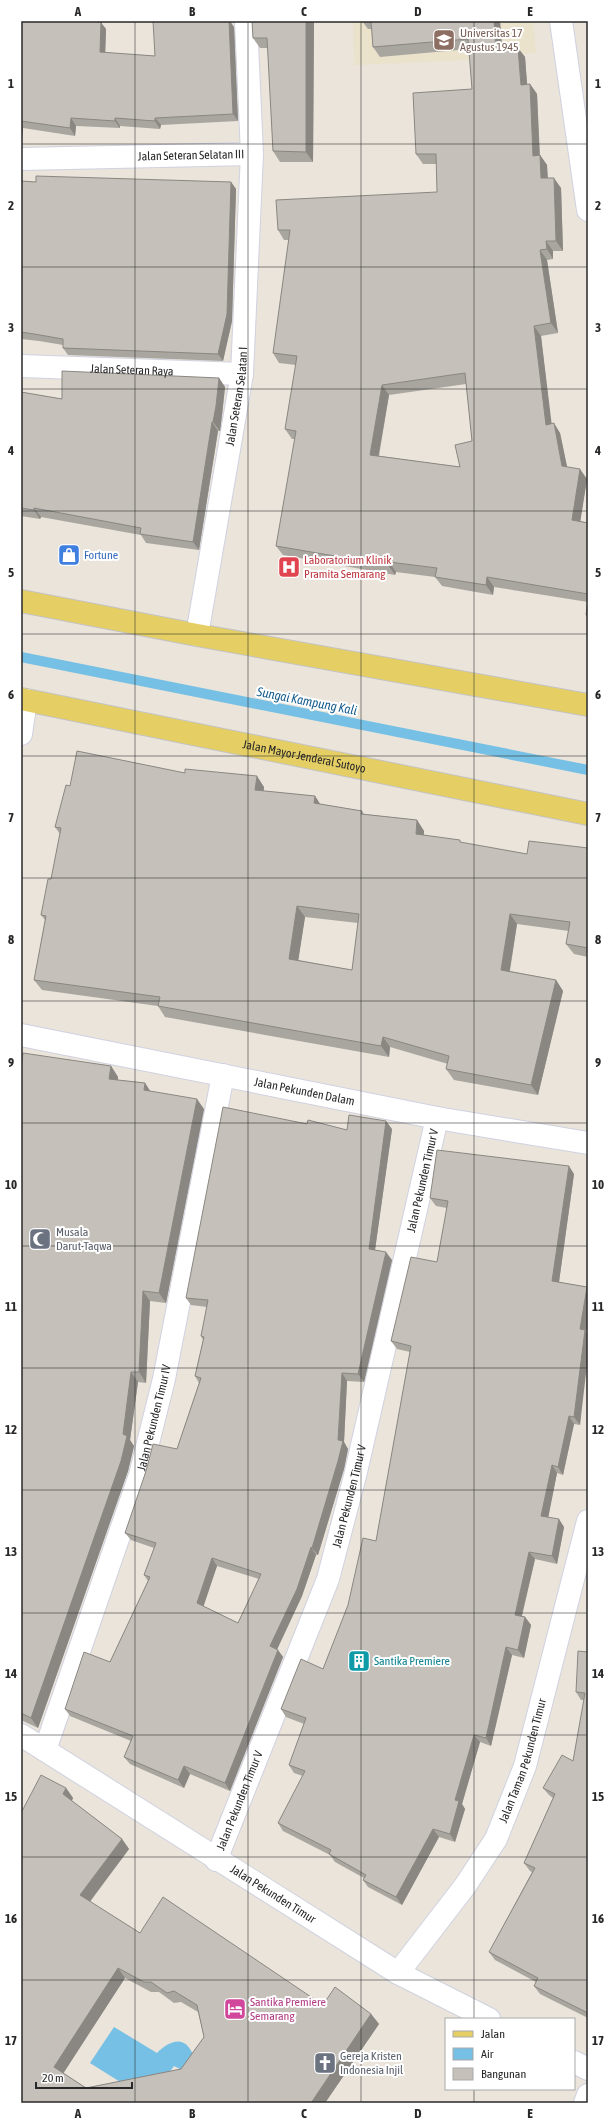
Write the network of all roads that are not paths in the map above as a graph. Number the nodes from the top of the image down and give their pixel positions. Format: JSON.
{"nodes":[{"id":1,"x":246,"y":21,"type":"edge"},
{"id":2,"x":561,"y":21,"type":"edge"},
{"id":3,"x":252,"y":154,"type":"junction"},
{"id":4,"x":21,"y":159,"type":"edge"},
{"id":5,"x":588,"y":210,"type":"edge"},
{"id":6,"x":21,"y":366,"type":"edge"},
{"id":7,"x":242,"y":374,"type":"junction"},
{"id":8,"x":21,"y":601,"type":"edge"},
{"id":9,"x":197,"y":635,"type":"junction"},
{"id":10,"x":24,"y":699,"type":"edge"},
{"id":11,"x":588,"y":706,"type":"edge"},
{"id":12,"x":21,"y":734,"type":"edge"},
{"id":13,"x":588,"y":814,"type":"edge"},
{"id":14,"x":21,"y":1035,"type":"edge"},
{"id":15,"x":224,"y":1076,"type":"junction"},
{"id":16,"x":437,"y":1118,"type":"junction"},
{"id":17,"x":588,"y":1143,"type":"edge"},
{"id":18,"x":588,"y":1521,"type":"edge"},
{"id":19,"x":21,"y":1735,"type":"edge"},
{"id":20,"x":45,"y":1750,"type":"junction"},
{"id":21,"x":216,"y":1860,"type":"junction"},
{"id":22,"x":398,"y":1973,"type":"junction"},
{"id":23,"x":487,"y":2018,"type":"edge"},
{"id":24,"x":575,"y":2062,"type":"edge"},
{"id":25,"x":588,"y":2069,"type":"edge"},
{"id":26,"x":588,"y":2095,"type":"edge"},
{"id":27,"x":585,"y":2103,"type":"edge"}],
"edges":[{"from":1,"to":3,"type":"street","name":"Jalan Seteran Selatan III"},
{"from":2,"to":5,"type":"street"},
{"from":3,"to":4,"type":"street","name":"Jalan Seteran Selatan III"},
{"from":3,"to":7,"type":"street","name":"Jalan Seteran Selatan I"},
{"from":6,"to":7,"type":"street","name":"Jalan Seteran Raya"},
{"from":7,"to":9,"type":"street","name":"Jalan Seteran Selatan I"},
{"from":8,"to":9,"type":"main road"},
{"from":9,"to":11,"type":"main road"},
{"from":10,"to":12,"type":"street"},
{"from":10,"to":13,"type":"main road","name":"Jalan Mayor Jenderal Sutoyo"},
{"from":14,"to":15,"type":"street","name":"Jalan Pekunden Dalam"},
{"from":15,"to":16,"type":"street","name":"Jalan Pekunden Dalam"},
{"from":15,"to":20,"type":"street","name":"Jalan Pekunden Timur IV"},
{"from":16,"to":17,"type":"street","name":"Jalan Pekunden Dalam"},
{"from":16,"to":21,"type":"street","name":"Jalan Pekunden Timur V"},
{"from":18,"to":22,"type":"street","name":"Jalan Taman Pekunden Timur"},
{"from":19,"to":20,"type":"street","name":"Jalan Pekunden Timur"},
{"from":20,"to":21,"type":"street","name":"Jalan Pekunden Timur"},
{"from":21,"to":22,"type":"street","name":"Jalan Pekunden Timur"},
{"from":22,"to":23,"type":"street","name":"Jalan Pekunden Timur"},
{"from":24,"to":25,"type":"street"},
{"from":26,"to":27,"type":"street"}]}
